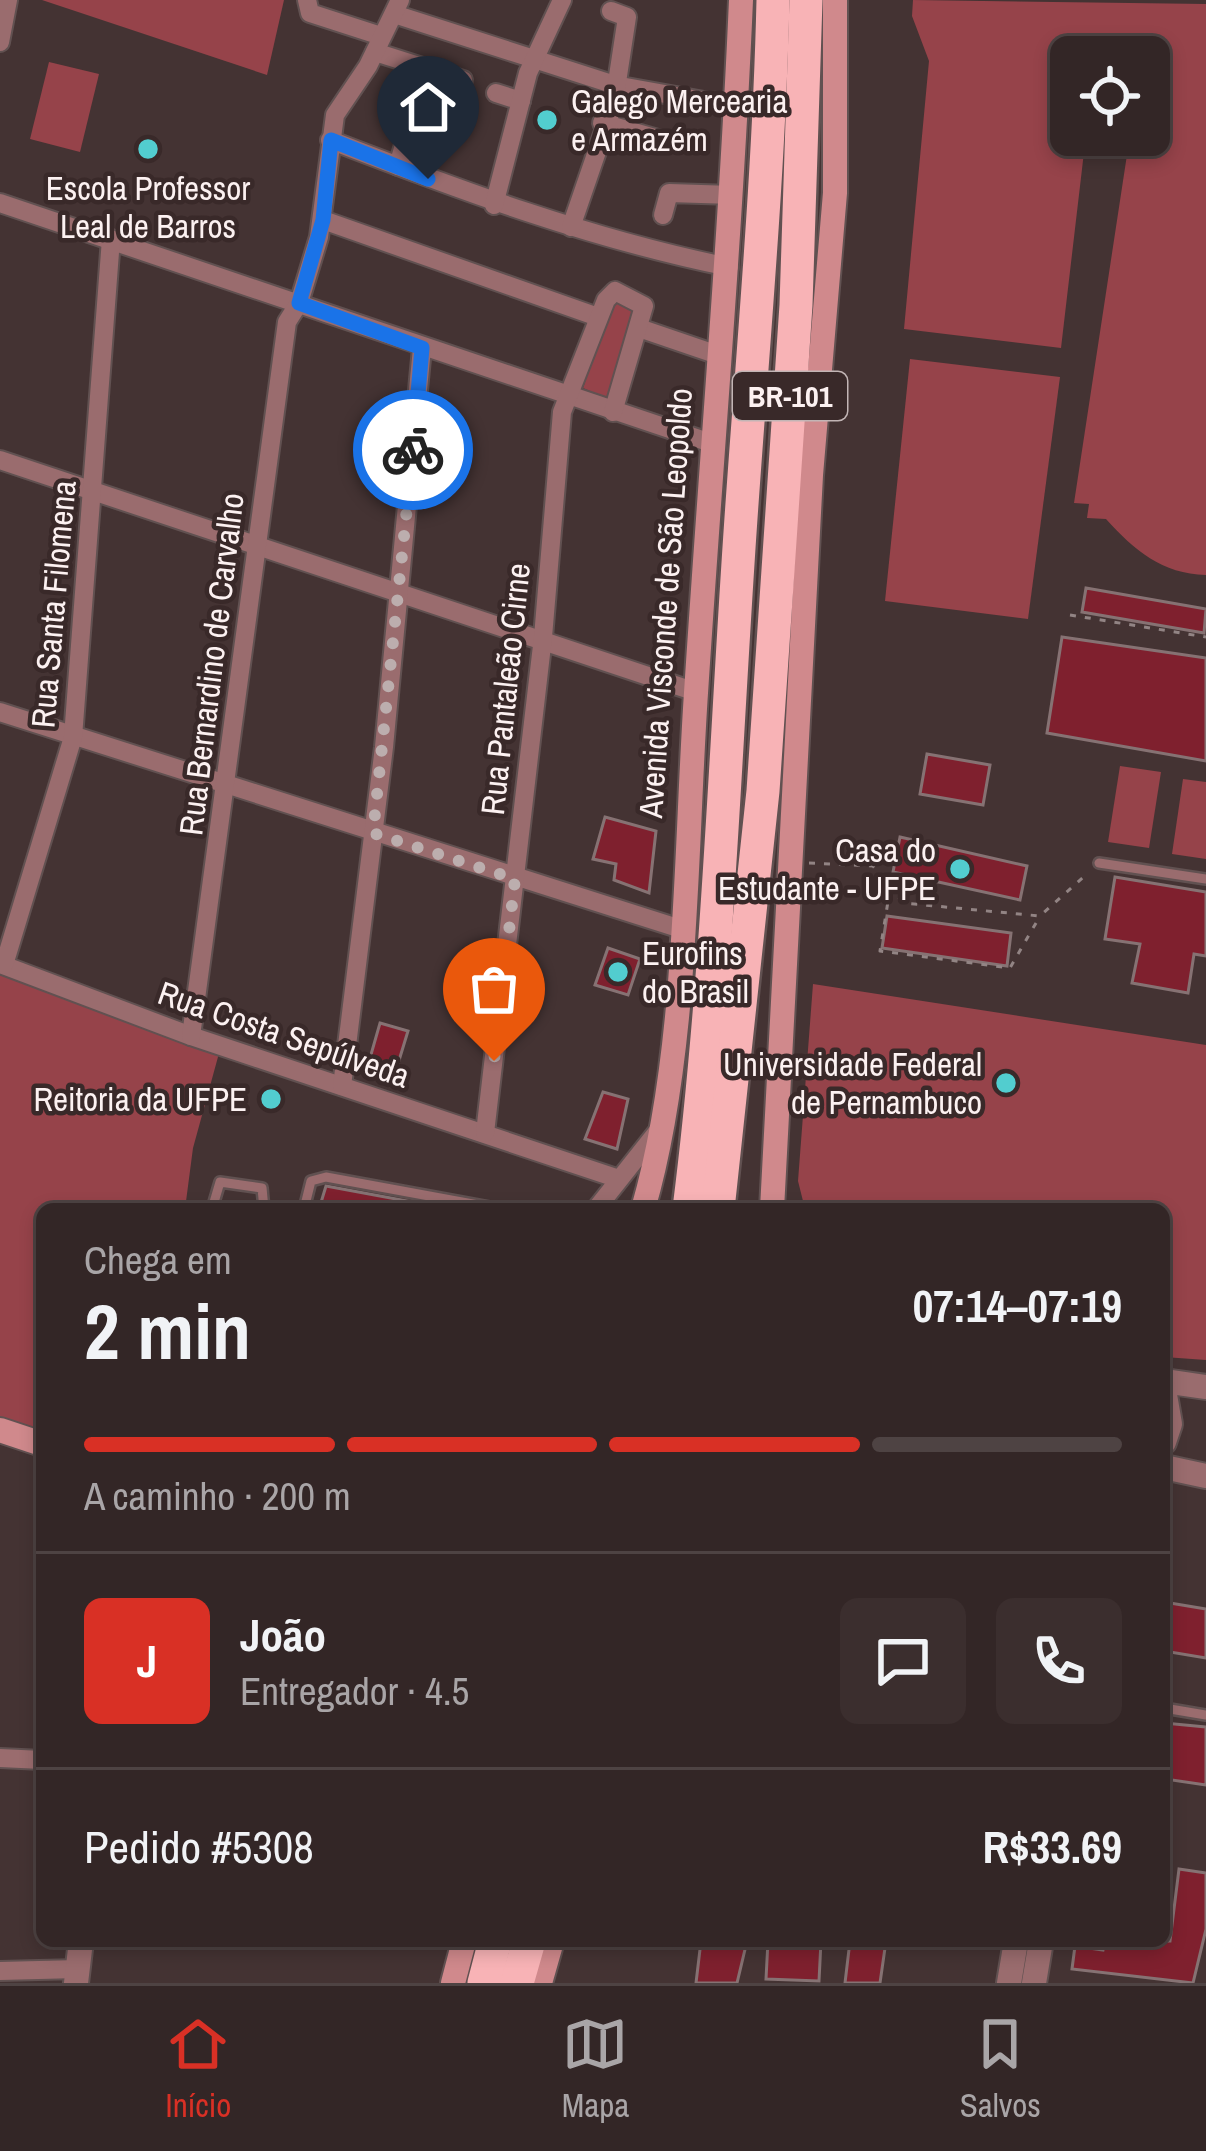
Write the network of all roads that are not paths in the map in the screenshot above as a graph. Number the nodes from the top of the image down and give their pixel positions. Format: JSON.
{"nodes":[{"id":1,"x":8,"y":0,"type":"edge"},
{"id":2,"x":307,"y":0,"type":"edge"},
{"id":3,"x":562,"y":0,"type":"edge"},
{"id":4,"x":741,"y":0,"type":"edge"},
{"id":5,"x":773,"y":0,"type":"edge"},
{"id":6,"x":806,"y":0,"type":"edge"},
{"id":7,"x":835,"y":0,"type":"edge"},
{"id":8,"x":397,"y":7,"type":"edge"},
{"id":9,"x":611,"y":11,"type":"dead end"},
{"id":10,"x":0,"y":42,"type":"edge"},
{"id":11,"x":378,"y":44,"type":"junction"},
{"id":12,"x":533,"y":57,"type":"junction"},
{"id":13,"x":464,"y":80,"type":"dead end"},
{"id":14,"x":616,"y":85,"type":"junction"},
{"id":15,"x":496,"y":94,"type":"dead end"},
{"id":16,"x":520,"y":100,"type":"junction"},
{"id":17,"x":736,"y":107,"type":"junction"},
{"id":18,"x":602,"y":123,"type":"junction"},
{"id":19,"x":406,"y":139,"type":"dead end"},
{"id":20,"x":331,"y":140,"type":"junction"},
{"id":21,"x":665,"y":141,"type":"dead end"},
{"id":22,"x":398,"y":166,"type":"junction"},
{"id":23,"x":733,"y":195,"type":"junction"},
{"id":24,"x":0,"y":202,"type":"edge"},
{"id":25,"x":494,"y":205,"type":"junction"},
{"id":26,"x":663,"y":214,"type":"dead end"},
{"id":27,"x":323,"y":220,"type":"junction"},
{"id":28,"x":571,"y":227,"type":"junction"},
{"id":29,"x":111,"y":239,"type":"junction"},
{"id":30,"x":729,"y":267,"type":"junction"},
{"id":31,"x":299,"y":303,"type":"junction"},
{"id":32,"x":598,"y":316,"type":"junction"},
{"id":33,"x":639,"y":328,"type":"junction"},
{"id":34,"x":422,"y":348,"type":"junction"},
{"id":35,"x":721,"y":356,"type":"junction"},
{"id":36,"x":571,"y":398,"type":"junction"},
{"id":37,"x":614,"y":412,"type":"junction"},
{"id":38,"x":714,"y":444,"type":"junction"},
{"id":39,"x":0,"y":460,"type":"edge"},
{"id":40,"x":94,"y":491,"type":"junction"},
{"id":41,"x":255,"y":544,"type":"junction"},
{"id":42,"x":400,"y":590,"type":"junction"},
{"id":43,"x":543,"y":637,"type":"junction"},
{"id":44,"x":696,"y":692,"type":"junction"},
{"id":45,"x":0,"y":712,"type":"edge"},
{"id":46,"x":73,"y":737,"type":"junction"},
{"id":47,"x":226,"y":785,"type":"junction"},
{"id":48,"x":373,"y":833,"type":"junction"},
{"id":49,"x":1100,"y":862,"type":"road end"},
{"id":50,"x":515,"y":879,"type":"junction"},
{"id":51,"x":1206,"y":879,"type":"edge"},
{"id":52,"x":681,"y":929,"type":"junction"},
{"id":53,"x":2,"y":965,"type":"edge"},
{"id":54,"x":191,"y":1036,"type":"junction"},
{"id":55,"x":342,"y":1086,"type":"junction"},
{"id":56,"x":664,"y":1123,"type":"junction"},
{"id":57,"x":485,"y":1133,"type":"junction"},
{"id":58,"x":619,"y":1179,"type":"junction"},
{"id":59,"x":214,"y":1203,"type":"edge"},
{"id":60,"x":263,"y":1203,"type":"edge"},
{"id":61,"x":305,"y":1203,"type":"edge"},
{"id":62,"x":456,"y":1203,"type":"edge"},
{"id":63,"x":601,"y":1203,"type":"edge"},
{"id":64,"x":644,"y":1203,"type":"edge"},
{"id":65,"x":690,"y":1203,"type":"edge"},
{"id":66,"x":719,"y":1203,"type":"edge"},
{"id":67,"x":772,"y":1203,"type":"edge"},
{"id":68,"x":1170,"y":1385,"type":"edge"},
{"id":69,"x":1206,"y":1388,"type":"edge"},
{"id":70,"x":0,"y":1430,"type":"edge"},
{"id":71,"x":36,"y":1442,"type":"edge"},
{"id":72,"x":1170,"y":1468,"type":"edge"},
{"id":73,"x":1206,"y":1476,"type":"edge"},
{"id":74,"x":1170,"y":1709,"type":"edge"},
{"id":75,"x":1206,"y":1715,"type":"edge"},
{"id":76,"x":0,"y":1758,"type":"edge"},
{"id":77,"x":36,"y":1760,"type":"edge"},
{"id":78,"x":462,"y":1947,"type":"edge"},
{"id":79,"x":493,"y":1947,"type":"edge"},
{"id":80,"x":528,"y":1947,"type":"edge"},
{"id":81,"x":550,"y":1947,"type":"edge"},
{"id":82,"x":1015,"y":1947,"type":"edge"},
{"id":83,"x":1040,"y":1947,"type":"edge"},
{"id":84,"x":0,"y":1971,"type":"edge"},
{"id":85,"x":77,"y":1976,"type":"edge"},
{"id":86,"x":453,"y":1983,"type":"edge"},
{"id":87,"x":484,"y":1983,"type":"edge"},
{"id":88,"x":517,"y":1983,"type":"edge"},
{"id":89,"x":540,"y":1983,"type":"edge"},
{"id":90,"x":1009,"y":1983,"type":"edge"},
{"id":91,"x":1034,"y":1983,"type":"edge"}],
"edges":[{"from":1,"to":10,"type":"street"},
{"from":2,"to":11,"type":"street"},
{"from":3,"to":12,"type":"street"},
{"from":4,"to":17,"type":"main road","name":"Avenida Visconde de São Leopoldo"},
{"from":5,"to":65,"type":"highway","number":"BR-101"},
{"from":6,"to":66,"type":"highway","number":"BR-101"},
{"from":7,"to":67,"type":"main road"},
{"from":8,"to":11,"type":"street","name":"Rua Bernardino de Carvalho"},
{"from":8,"to":12,"type":"street"},
{"from":9,"to":14,"type":"street"},
{"from":11,"to":13,"type":"street"},
{"from":11,"to":20,"type":"street","name":"Rua Bernardino de Carvalho"},
{"from":12,"to":14,"type":"street"},
{"from":12,"to":16,"type":"street"},
{"from":14,"to":17,"type":"street"},
{"from":14,"to":18,"type":"street"},
{"from":15,"to":16,"type":"street"},
{"from":16,"to":25,"type":"street"},
{"from":17,"to":23,"type":"main road","name":"Avenida Visconde de São Leopoldo"},
{"from":18,"to":21,"type":"street"},
{"from":18,"to":28,"type":"street"},
{"from":19,"to":22,"type":"street"},
{"from":20,"to":22,"type":"street"},
{"from":20,"to":27,"type":"street","name":"Rua Bernardino de Carvalho"},
{"from":22,"to":25,"type":"street"},
{"from":23,"to":26,"type":"street"},
{"from":23,"to":30,"type":"main road","name":"Avenida Visconde de São Leopoldo"},
{"from":24,"to":29,"type":"street"},
{"from":25,"to":28,"type":"street"},
{"from":27,"to":31,"type":"street","name":"Rua Bernardino de Carvalho"},
{"from":27,"to":32,"type":"street"},
{"from":28,"to":30,"type":"street"},
{"from":29,"to":31,"type":"street"},
{"from":29,"to":40,"type":"street","name":"Rua Santa Filomena"},
{"from":30,"to":35,"type":"main road","name":"Avenida Visconde de São Leopoldo"},
{"from":31,"to":34,"type":"street"},
{"from":31,"to":41,"type":"street","name":"Rua Bernardino de Carvalho"},
{"from":32,"to":33,"type":"street"},
{"from":32,"to":36,"type":"street","name":"Rua Pantaleão Cirne"},
{"from":33,"to":35,"type":"street"},
{"from":33,"to":37,"type":"street"},
{"from":34,"to":36,"type":"street"},
{"from":34,"to":42,"type":"street"},
{"from":35,"to":38,"type":"main road","name":"Avenida Visconde de São Leopoldo"},
{"from":36,"to":37,"type":"street"},
{"from":36,"to":43,"type":"street","name":"Rua Pantaleão Cirne"},
{"from":37,"to":38,"type":"street"},
{"from":38,"to":44,"type":"main road","name":"Avenida Visconde de São Leopoldo"},
{"from":39,"to":40,"type":"street"},
{"from":40,"to":41,"type":"street"},
{"from":40,"to":46,"type":"street","name":"Rua Santa Filomena"},
{"from":41,"to":42,"type":"street"},
{"from":41,"to":47,"type":"street","name":"Rua Bernardino de Carvalho"},
{"from":42,"to":43,"type":"street"},
{"from":42,"to":48,"type":"street"},
{"from":43,"to":44,"type":"street"},
{"from":43,"to":50,"type":"street","name":"Rua Pantaleão Cirne"},
{"from":44,"to":52,"type":"main road","name":"Avenida Visconde de São Leopoldo"},
{"from":45,"to":46,"type":"street"},
{"from":46,"to":47,"type":"street"},
{"from":46,"to":53,"type":"street","name":"Rua Santa Filomena"},
{"from":47,"to":48,"type":"street"},
{"from":47,"to":54,"type":"street","name":"Rua Bernardino de Carvalho"},
{"from":48,"to":50,"type":"street"},
{"from":48,"to":55,"type":"street"},
{"from":49,"to":51,"type":"lane"},
{"from":50,"to":52,"type":"street"},
{"from":50,"to":57,"type":"street","name":"Rua Pantaleão Cirne"},
{"from":52,"to":56,"type":"main road","name":"Avenida Visconde de São Leopoldo"},
{"from":53,"to":54,"type":"street","name":"Rua Costa Sepúlveda"},
{"from":54,"to":55,"type":"street","name":"Rua Costa Sepúlveda"},
{"from":55,"to":57,"type":"street","name":"Rua Costa Sepúlveda"},
{"from":56,"to":58,"type":"street"},
{"from":56,"to":64,"type":"main road","name":"Avenida Visconde de São Leopoldo"},
{"from":57,"to":58,"type":"street","name":"Rua Costa Sepúlveda"},
{"from":58,"to":63,"type":"street"},
{"from":59,"to":60,"type":"lane"},
{"from":61,"to":62,"type":"lane"},
{"from":68,"to":69,"type":"street"},
{"from":70,"to":71,"type":"main road"},
{"from":72,"to":73,"type":"street"},
{"from":74,"to":75,"type":"lane"},
{"from":76,"to":77,"type":"street"},
{"from":78,"to":86,"type":"main road"},
{"from":79,"to":87,"type":"highway"},
{"from":80,"to":88,"type":"highway"},
{"from":81,"to":89,"type":"main road"},
{"from":82,"to":90,"type":"street"},
{"from":83,"to":91,"type":"street"},
{"from":84,"to":85,"type":"street"}]}
